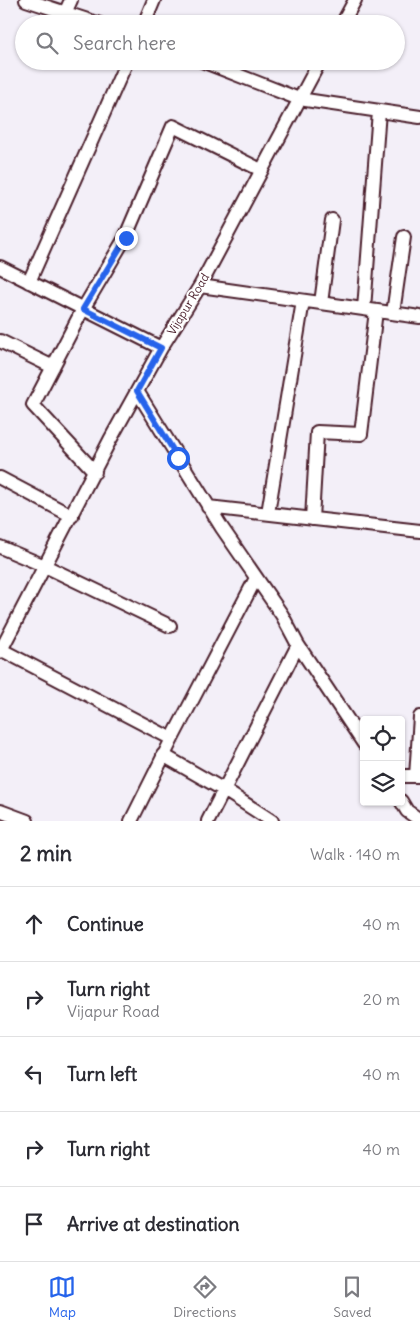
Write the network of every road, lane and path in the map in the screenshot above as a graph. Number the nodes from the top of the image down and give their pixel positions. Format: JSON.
{"nodes":[{"id":1,"x":26,"y":0,"type":"edge"},
{"id":2,"x":70,"y":0,"type":"edge"},
{"id":3,"x":154,"y":0,"type":"edge"},
{"id":4,"x":355,"y":0,"type":"edge"},
{"id":5,"x":65,"y":13,"type":"junction"},
{"id":6,"x":71,"y":15,"type":"edge"},
{"id":7,"x":148,"y":15,"type":"edge"},
{"id":8,"x":347,"y":15,"type":"edge"},
{"id":9,"x":123,"y":70,"type":"edge"},
{"id":10,"x":225,"y":70,"type":"edge"},
{"id":11,"x":315,"y":70,"type":"edge"},
{"id":12,"x":299,"y":99,"type":"junction"},
{"id":13,"x":379,"y":111,"type":"junction"},
{"id":14,"x":420,"y":117,"type":"edge"},
{"id":15,"x":262,"y":170,"type":"junction"},
{"id":16,"x":332,"y":220,"type":"dead end"},
{"id":17,"x":404,"y":237,"type":"dead end"},
{"id":18,"x":0,"y":267,"type":"edge"},
{"id":19,"x":29,"y":282,"type":"junction"},
{"id":20,"x":200,"y":286,"type":"junction"},
{"id":21,"x":303,"y":301,"type":"junction"},
{"id":22,"x":321,"y":303,"type":"junction"},
{"id":23,"x":83,"y":309,"type":"junction"},
{"id":24,"x":370,"y":310,"type":"junction"},
{"id":25,"x":393,"y":314,"type":"junction"},
{"id":26,"x":420,"y":317,"type":"edge"},
{"id":27,"x":0,"y":341,"type":"edge"},
{"id":28,"x":161,"y":348,"type":"junction"},
{"id":29,"x":53,"y":367,"type":"junction"},
{"id":30,"x":137,"y":391,"type":"junction"},
{"id":31,"x":95,"y":472,"type":"junction"},
{"id":32,"x":0,"y":478,"type":"edge"},
{"id":33,"x":208,"y":506,"type":"junction"},
{"id":34,"x":268,"y":513,"type":"junction"},
{"id":35,"x":72,"y":516,"type":"junction"},
{"id":36,"x":312,"y":519,"type":"junction"},
{"id":37,"x":420,"y":531,"type":"edge"},
{"id":38,"x":0,"y":547,"type":"edge"},
{"id":39,"x":45,"y":566,"type":"junction"},
{"id":40,"x":256,"y":578,"type":"junction"},
{"id":41,"x":170,"y":626,"type":"dead end"},
{"id":42,"x":298,"y":644,"type":"junction"},
{"id":43,"x":0,"y":650,"type":"edge"},
{"id":44,"x":420,"y":718,"type":"edge"},
{"id":45,"x":172,"y":738,"type":"junction"},
{"id":46,"x":360,"y":738,"type":"edge"},
{"id":47,"x":163,"y":756,"type":"junction"},
{"id":48,"x":405,"y":776,"type":"edge"},
{"id":49,"x":418,"y":776,"type":"edge"},
{"id":50,"x":224,"y":790,"type":"junction"},
{"id":51,"x":404,"y":806,"type":"edge"},
{"id":52,"x":0,"y":810,"type":"edge"},
{"id":53,"x":420,"y":820,"type":"edge"},
{"id":54,"x":27,"y":821,"type":"edge"},
{"id":55,"x":131,"y":821,"type":"edge"},
{"id":56,"x":208,"y":821,"type":"edge"},
{"id":57,"x":272,"y":821,"type":"edge"}],
"edges":[{"from":1,"to":5,"type":"street"},
{"from":2,"to":5,"type":"street"},
{"from":3,"to":7,"type":"street"},
{"from":4,"to":8,"type":"street"},
{"from":5,"to":6,"type":"street"},
{"from":9,"to":19,"type":"street"},
{"from":10,"to":12,"type":"street"},
{"from":11,"to":12,"type":"street","name":"Vijapur Road"},
{"from":12,"to":13,"type":"street"},
{"from":12,"to":15,"type":"street","name":"Vijapur Road"},
{"from":13,"to":14,"type":"street"},
{"from":13,"to":24,"type":"street"},
{"from":15,"to":20,"type":"street","name":"Vijapur Road"},
{"from":15,"to":23,"type":"street"},
{"from":16,"to":22,"type":"street"},
{"from":17,"to":25,"type":"street"},
{"from":18,"to":19,"type":"street"},
{"from":19,"to":23,"type":"street"},
{"from":20,"to":21,"type":"street"},
{"from":20,"to":28,"type":"street","name":"Vijapur Road"},
{"from":21,"to":22,"type":"street"},
{"from":21,"to":34,"type":"street"},
{"from":22,"to":24,"type":"street"},
{"from":23,"to":28,"type":"street"},
{"from":23,"to":29,"type":"street"},
{"from":24,"to":25,"type":"street"},
{"from":24,"to":36,"type":"street"},
{"from":25,"to":26,"type":"street"},
{"from":27,"to":29,"type":"street"},
{"from":28,"to":30,"type":"street","name":"Vijapur Road"},
{"from":29,"to":31,"type":"street"},
{"from":30,"to":31,"type":"street","name":"Vijapur Road"},
{"from":30,"to":33,"type":"street"},
{"from":31,"to":35,"type":"street","name":"Vijapur Road"},
{"from":32,"to":35,"type":"street"},
{"from":33,"to":34,"type":"street"},
{"from":33,"to":40,"type":"street"},
{"from":34,"to":36,"type":"street"},
{"from":35,"to":39,"type":"street","name":"Vijapur Road"},
{"from":36,"to":37,"type":"street"},
{"from":38,"to":39,"type":"street"},
{"from":39,"to":41,"type":"street"},
{"from":39,"to":43,"type":"street","name":"Vijapur Road"},
{"from":40,"to":42,"type":"street"},
{"from":40,"to":45,"type":"street"},
{"from":42,"to":46,"type":"street"},
{"from":42,"to":50,"type":"street"},
{"from":43,"to":45,"type":"street"},
{"from":44,"to":49,"type":"street"},
{"from":45,"to":47,"type":"street"},
{"from":47,"to":50,"type":"street"},
{"from":47,"to":55,"type":"street"},
{"from":48,"to":49,"type":"street"},
{"from":50,"to":56,"type":"street"},
{"from":50,"to":57,"type":"street"},
{"from":51,"to":53,"type":"street"},
{"from":52,"to":54,"type":"street"}]}
